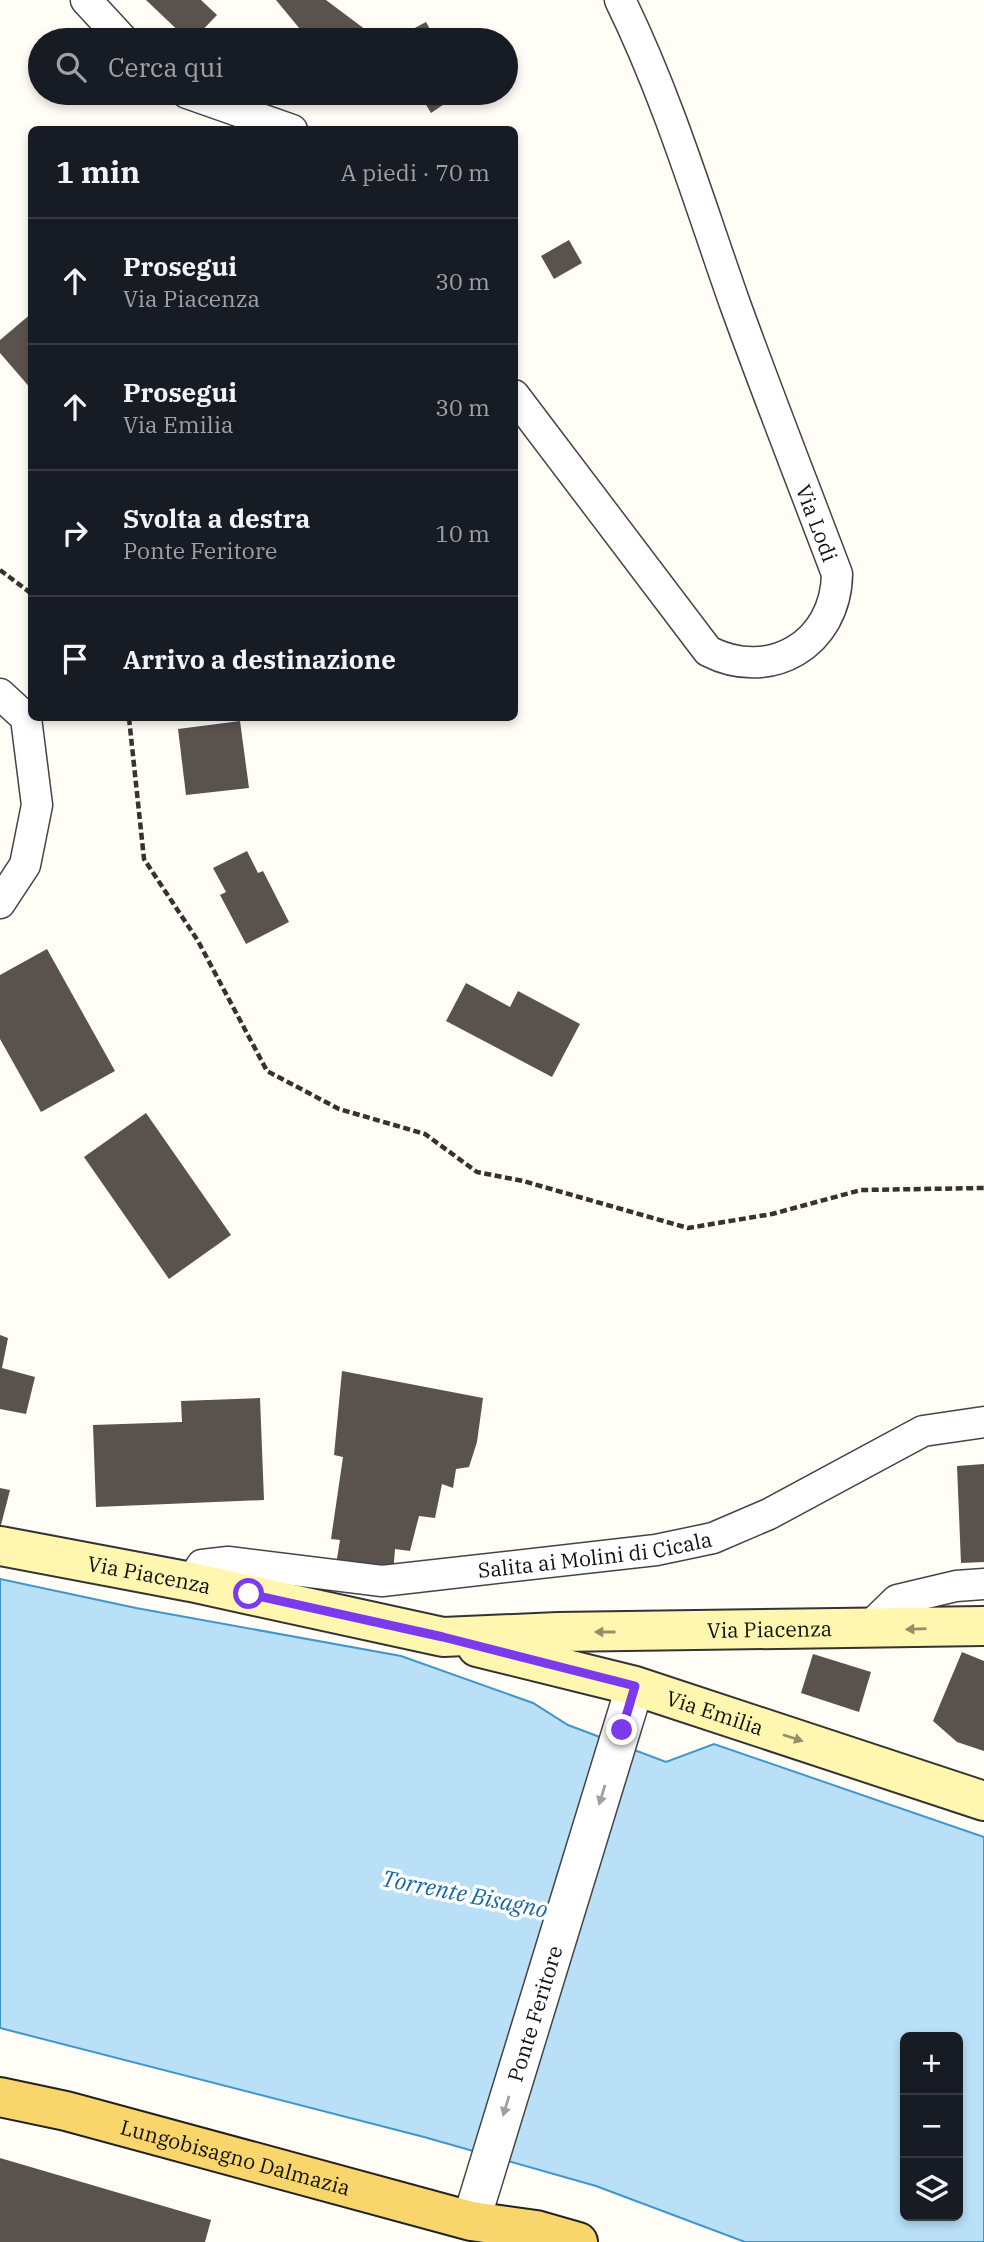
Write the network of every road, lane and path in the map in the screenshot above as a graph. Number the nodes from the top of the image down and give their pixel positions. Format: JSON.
{"nodes":[{"id":1,"x":86,"y":0,"type":"edge"},
{"id":2,"x":620,"y":0,"type":"edge"},
{"id":3,"x":112,"y":28,"type":"edge"},
{"id":4,"x":221,"y":105,"type":"edge"},
{"id":5,"x":281,"y":126,"type":"edge"},
{"id":6,"x":518,"y":400,"type":"edge"},
{"id":7,"x":0,"y":570,"type":"edge"},
{"id":8,"x":28,"y":591,"type":"edge"},
{"id":9,"x":0,"y":694,"type":"edge"},
{"id":10,"x":128,"y":721,"type":"edge"},
{"id":11,"x":0,"y":903,"type":"edge"},
{"id":12,"x":984,"y":1188,"type":"edge"},
{"id":13,"x":984,"y":1422,"type":"edge"},
{"id":14,"x":0,"y":1546,"type":"edge"},
{"id":15,"x":191,"y":1582,"type":"junction"},
{"id":16,"x":984,"y":1584,"type":"edge"},
{"id":17,"x":984,"y":1626,"type":"edge"},
{"id":18,"x":866,"y":1630,"type":"junction"},
{"id":19,"x":673,"y":1632,"type":"junction"},
{"id":20,"x":443,"y":1637,"type":"junction"},
{"id":21,"x":635,"y":1686,"type":"junction"},
{"id":22,"x":984,"y":1801,"type":"edge"},
{"id":23,"x":0,"y":2096,"type":"edge"},
{"id":24,"x":483,"y":2231,"type":"edge"},
{"id":25,"x":578,"y":2242,"type":"edge"}],
"edges":[{"from":1,"to":3,"type":"street"},
{"from":2,"to":6,"type":"street","name":"Via Lodi"},
{"from":4,"to":5,"type":"street"},
{"from":7,"to":8,"type":"path"},
{"from":9,"to":11,"type":"street"},
{"from":10,"to":12,"type":"path"},
{"from":13,"to":15,"type":"street","name":"Salita ai Molini di Cicala"},
{"from":14,"to":15,"type":"main road","name":"Via Piacenza"},
{"from":15,"to":20,"type":"main road","name":"Via Piacenza"},
{"from":16,"to":18,"type":"street"},
{"from":17,"to":18,"type":"main road","name":"Via Piacenza","one_way":true},
{"from":18,"to":19,"type":"main road","name":"Via Piacenza"},
{"from":19,"to":20,"type":"main road","name":"Via Piacenza","one_way":true},
{"from":19,"to":21,"type":"main road"},
{"from":20,"to":21,"type":"main road","name":"Via Emilia"},
{"from":21,"to":22,"type":"main road","name":"Via Emilia","one_way":true},
{"from":21,"to":24,"type":"street","name":"Ponte Feritore","one_way":true},
{"from":23,"to":24,"type":"main road","name":"Lungobisagno Dalmazia"},
{"from":24,"to":25,"type":"main road","name":"Lungobisagno Dalmazia"}]}
